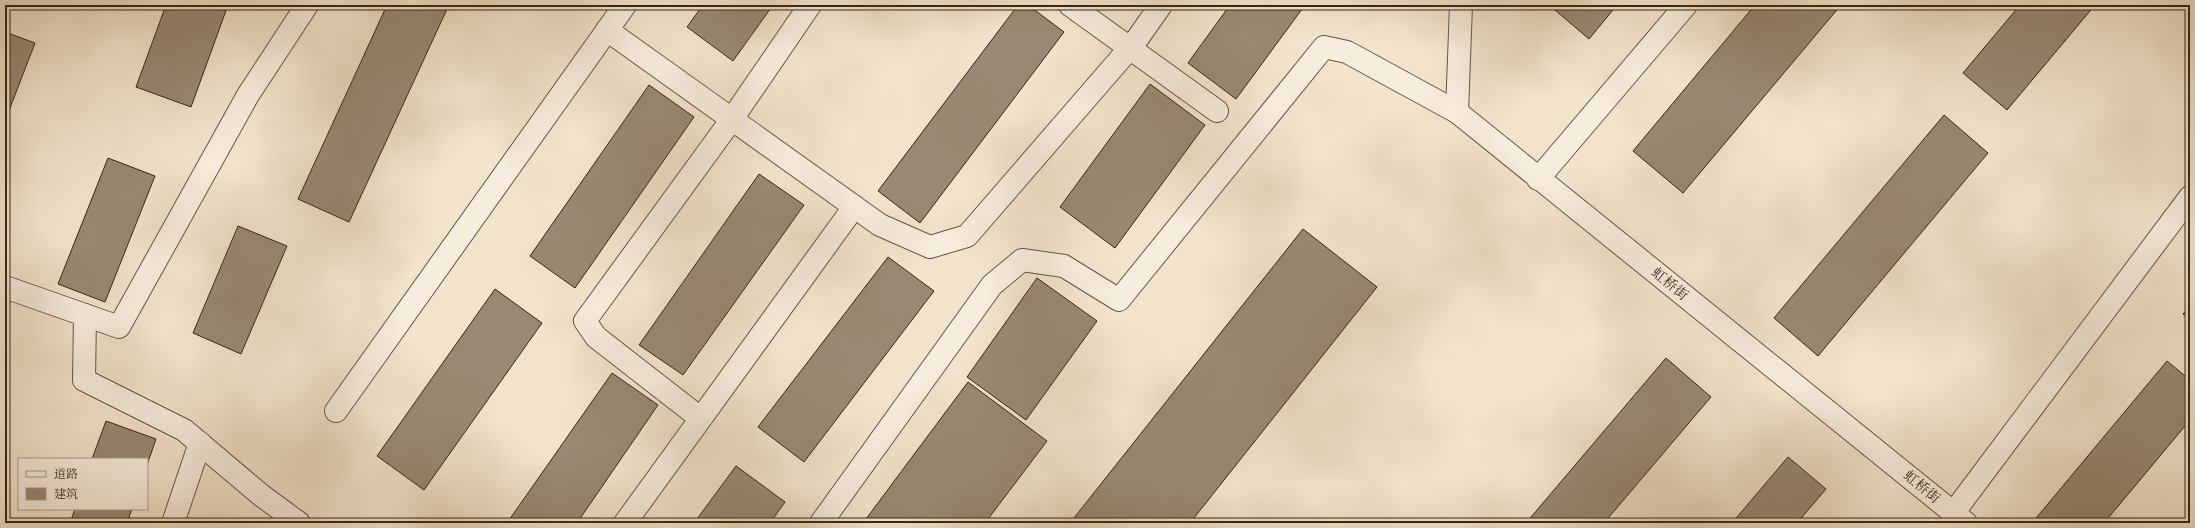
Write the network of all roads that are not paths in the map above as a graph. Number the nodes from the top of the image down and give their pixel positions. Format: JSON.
{"nodes":[{"id":1,"x":308,"y":5,"type":"edge"},
{"id":2,"x":625,"y":5,"type":"edge"},
{"id":3,"x":810,"y":5,"type":"edge"},
{"id":4,"x":1070,"y":5,"type":"edge"},
{"id":5,"x":1161,"y":5,"type":"edge"},
{"id":6,"x":1461,"y":5,"type":"edge"},
{"id":7,"x":1686,"y":5,"type":"edge"},
{"id":8,"x":607,"y":30,"type":"junction"},
{"id":9,"x":1130,"y":48,"type":"junction"},
{"id":10,"x":1217,"y":111,"type":"dead end"},
{"id":11,"x":1457,"y":112,"type":"junction"},
{"id":12,"x":732,"y":119,"type":"junction"},
{"id":13,"x":1538,"y":179,"type":"junction"},
{"id":14,"x":2190,"y":197,"type":"edge"},
{"id":15,"x":854,"y":207,"type":"junction"},
{"id":16,"x":5,"y":287,"type":"edge"},
{"id":17,"x":86,"y":315,"type":"junction"},
{"id":18,"x":336,"y":411,"type":"dead end"},
{"id":19,"x":700,"y":418,"type":"junction"},
{"id":20,"x":200,"y":443,"type":"junction"},
{"id":21,"x":1960,"y":518,"type":"edge"},
{"id":22,"x":173,"y":523,"type":"edge"},
{"id":23,"x":299,"y":523,"type":"edge"},
{"id":24,"x":625,"y":523,"type":"edge"},
{"id":25,"x":821,"y":523,"type":"edge"}],
"edges":[{"from":1,"to":17,"type":"street"},
{"from":2,"to":8,"type":"street"},
{"from":3,"to":12,"type":"street"},
{"from":4,"to":9,"type":"street"},
{"from":5,"to":9,"type":"street"},
{"from":6,"to":11,"type":"street"},
{"from":7,"to":13,"type":"street"},
{"from":8,"to":12,"type":"street"},
{"from":8,"to":18,"type":"street"},
{"from":9,"to":10,"type":"street"},
{"from":9,"to":15,"type":"street"},
{"from":11,"to":13,"type":"street","name":"虹桥街"},
{"from":11,"to":25,"type":"street","name":"虹桥街"},
{"from":12,"to":15,"type":"street"},
{"from":12,"to":19,"type":"street"},
{"from":13,"to":21,"type":"street","name":"虹桥街"},
{"from":14,"to":21,"type":"street"},
{"from":15,"to":19,"type":"street"},
{"from":16,"to":17,"type":"street"},
{"from":17,"to":20,"type":"street"},
{"from":19,"to":24,"type":"street"},
{"from":20,"to":22,"type":"street"},
{"from":20,"to":23,"type":"street"}]}
